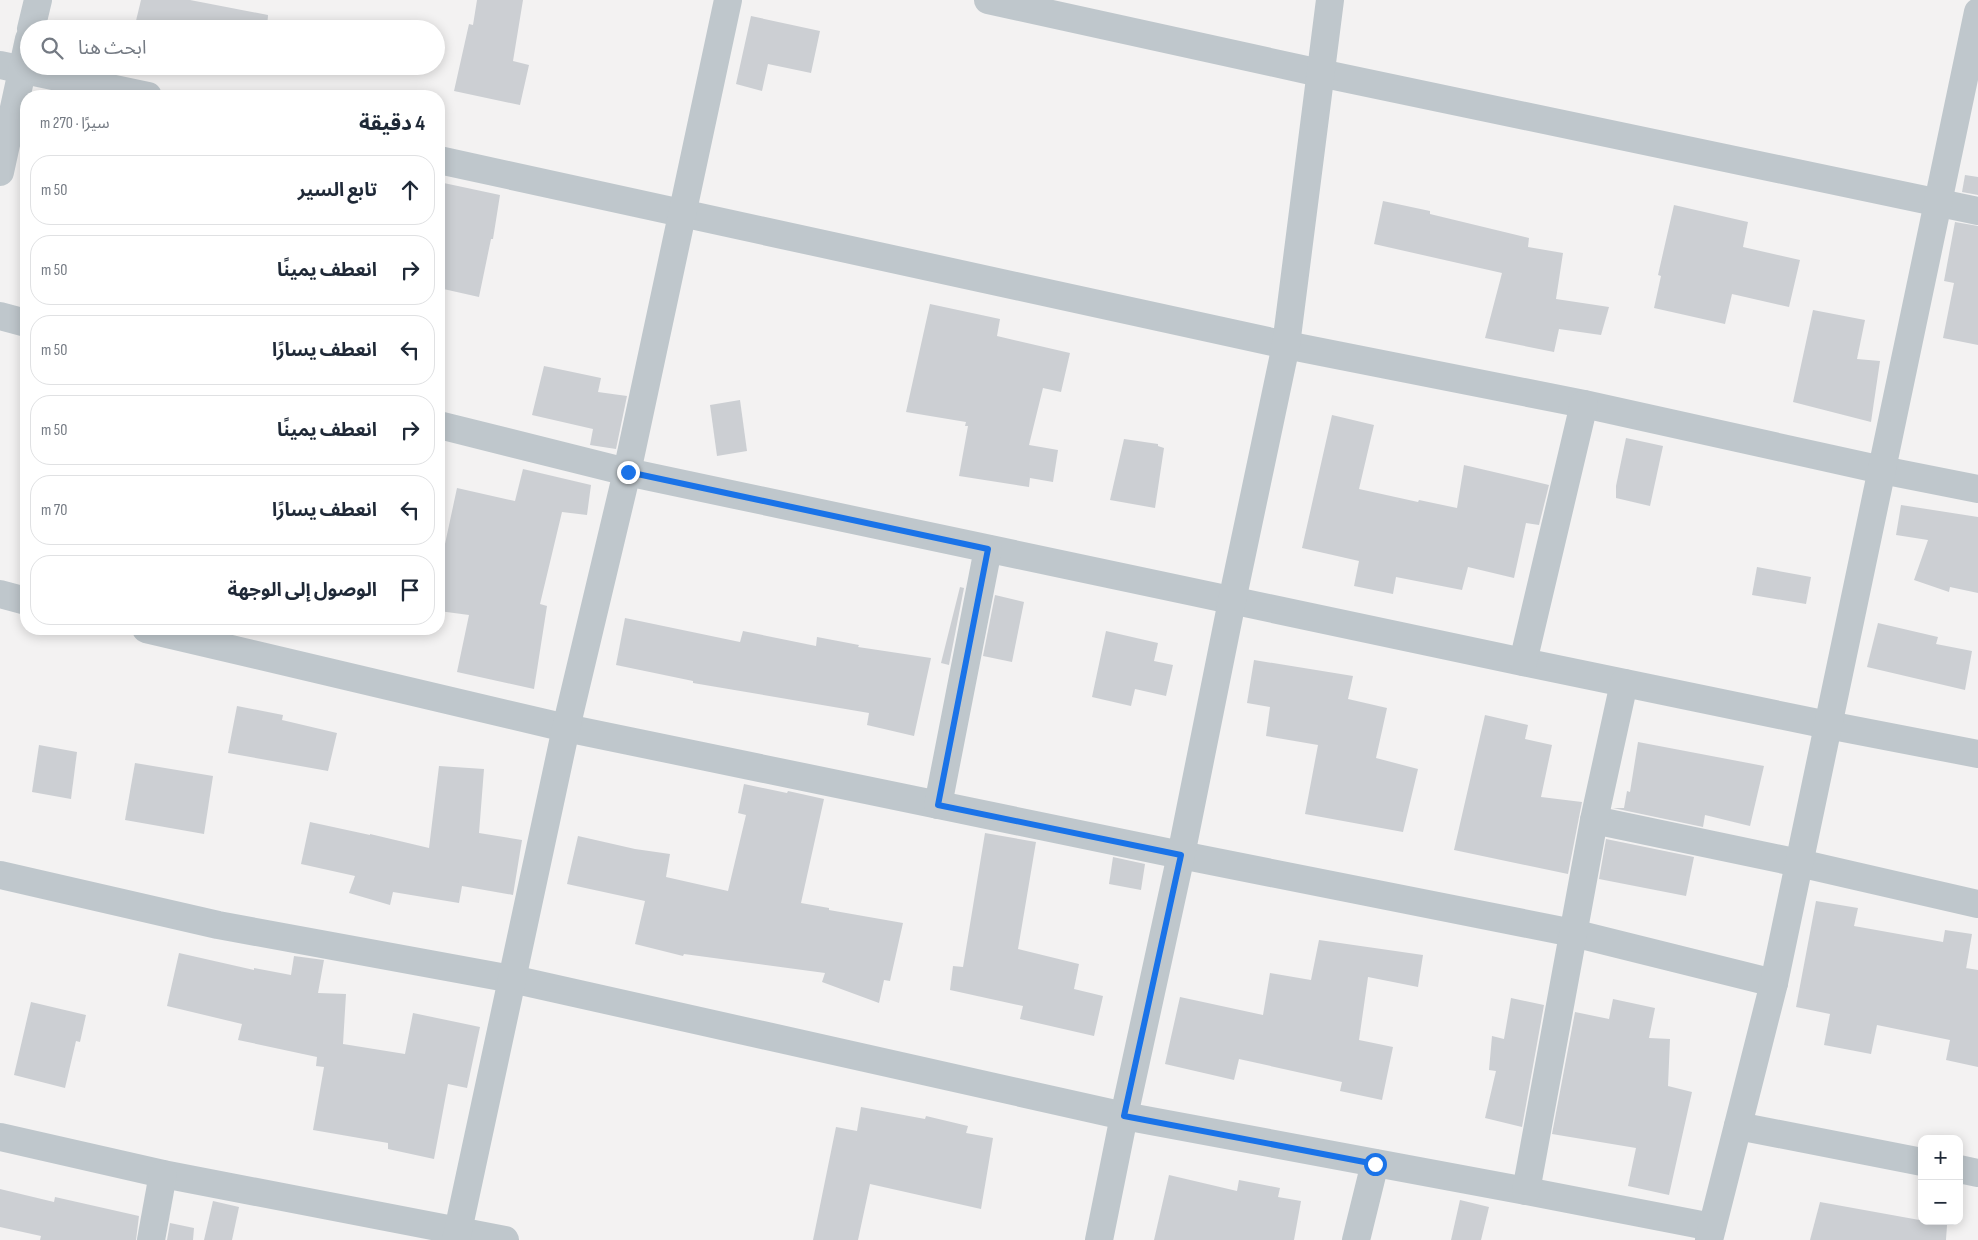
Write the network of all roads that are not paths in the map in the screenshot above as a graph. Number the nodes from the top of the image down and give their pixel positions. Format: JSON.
{"nodes":[{"id":1,"x":38,"y":0,"type":"edge"},
{"id":2,"x":728,"y":0,"type":"edge"},
{"id":3,"x":988,"y":0,"type":"edge"},
{"id":4,"x":1330,"y":0,"type":"edge"},
{"id":5,"x":1978,"y":12,"type":"edge"},
{"id":6,"x":33,"y":20,"type":"edge"},
{"id":7,"x":20,"y":53,"type":"edge"},
{"id":8,"x":11,"y":67,"type":"edge"},
{"id":9,"x":1320,"y":73,"type":"junction"},
{"id":10,"x":49,"y":75,"type":"edge"},
{"id":11,"x":120,"y":90,"type":"edge"},
{"id":12,"x":445,"y":161,"type":"edge"},
{"id":13,"x":0,"y":172,"type":"edge"},
{"id":14,"x":1938,"y":204,"type":"junction"},
{"id":15,"x":1978,"y":211,"type":"edge"},
{"id":16,"x":682,"y":213,"type":"junction"},
{"id":17,"x":0,"y":316,"type":"edge"},
{"id":18,"x":20,"y":321,"type":"edge"},
{"id":19,"x":1286,"y":345,"type":"junction"},
{"id":20,"x":1584,"y":404,"type":"junction"},
{"id":21,"x":445,"y":426,"type":"edge"},
{"id":22,"x":1882,"y":470,"type":"junction"},
{"id":23,"x":628,"y":472,"type":"junction"},
{"id":24,"x":1978,"y":489,"type":"edge"},
{"id":25,"x":988,"y":549,"type":"junction"},
{"id":26,"x":0,"y":594,"type":"edge"},
{"id":27,"x":20,"y":599,"type":"edge"},
{"id":28,"x":1232,"y":601,"type":"junction"},
{"id":29,"x":171,"y":635,"type":"edge"},
{"id":30,"x":1523,"y":662,"type":"junction"},
{"id":31,"x":1624,"y":683,"type":"junction"},
{"id":32,"x":1828,"y":726,"type":"junction"},
{"id":33,"x":566,"y":728,"type":"junction"},
{"id":34,"x":1978,"y":754,"type":"edge"},
{"id":35,"x":938,"y":805,"type":"junction"},
{"id":36,"x":1594,"y":820,"type":"junction"},
{"id":37,"x":1181,"y":855,"type":"junction"},
{"id":38,"x":1799,"y":863,"type":"junction"},
{"id":39,"x":0,"y":875,"type":"edge"},
{"id":40,"x":1978,"y":904,"type":"edge"},
{"id":41,"x":1573,"y":934,"type":"junction"},
{"id":42,"x":512,"y":979,"type":"junction"},
{"id":43,"x":1774,"y":983,"type":"junction"},
{"id":44,"x":1124,"y":1116,"type":"junction"},
{"id":45,"x":1738,"y":1126,"type":"junction"},
{"id":46,"x":0,"y":1137,"type":"edge"},
{"id":47,"x":1918,"y":1161,"type":"edge"},
{"id":48,"x":1375,"y":1164,"type":"junction"},
{"id":49,"x":1963,"y":1170,"type":"edge"},
{"id":50,"x":1978,"y":1173,"type":"edge"},
{"id":51,"x":163,"y":1174,"type":"junction"},
{"id":52,"x":1526,"y":1191,"type":"junction"},
{"id":53,"x":1710,"y":1234,"type":"edge"},
{"id":54,"x":457,"y":1235,"type":"edge"},
{"id":55,"x":151,"y":1240,"type":"edge"},
{"id":56,"x":505,"y":1240,"type":"edge"},
{"id":57,"x":1099,"y":1240,"type":"edge"},
{"id":58,"x":1356,"y":1240,"type":"edge"}],
"edges":[{"from":1,"to":6,"type":"street"},
{"from":2,"to":16,"type":"street"},
{"from":3,"to":9,"type":"street"},
{"from":4,"to":9,"type":"street"},
{"from":5,"to":14,"type":"street"},
{"from":7,"to":8,"type":"street"},
{"from":8,"to":13,"type":"street"},
{"from":9,"to":14,"type":"street"},
{"from":9,"to":19,"type":"street"},
{"from":10,"to":11,"type":"street"},
{"from":12,"to":16,"type":"street"},
{"from":14,"to":15,"type":"street"},
{"from":14,"to":22,"type":"street"},
{"from":16,"to":19,"type":"street"},
{"from":16,"to":23,"type":"street"},
{"from":17,"to":18,"type":"street"},
{"from":19,"to":20,"type":"street"},
{"from":19,"to":28,"type":"street"},
{"from":20,"to":22,"type":"street"},
{"from":20,"to":30,"type":"street"},
{"from":21,"to":23,"type":"street"},
{"from":22,"to":24,"type":"street"},
{"from":22,"to":32,"type":"street"},
{"from":23,"to":25,"type":"street"},
{"from":23,"to":33,"type":"street"},
{"from":25,"to":28,"type":"street"},
{"from":25,"to":35,"type":"street"},
{"from":26,"to":27,"type":"street"},
{"from":28,"to":30,"type":"street"},
{"from":28,"to":37,"type":"street"},
{"from":29,"to":33,"type":"street"},
{"from":30,"to":31,"type":"street"},
{"from":31,"to":32,"type":"street"},
{"from":31,"to":36,"type":"street"},
{"from":32,"to":34,"type":"street"},
{"from":32,"to":38,"type":"street"},
{"from":33,"to":35,"type":"street"},
{"from":33,"to":42,"type":"street"},
{"from":35,"to":37,"type":"street"},
{"from":36,"to":38,"type":"street"},
{"from":36,"to":41,"type":"street"},
{"from":37,"to":41,"type":"street"},
{"from":37,"to":44,"type":"street"},
{"from":38,"to":40,"type":"street"},
{"from":38,"to":43,"type":"street"},
{"from":39,"to":42,"type":"street"},
{"from":41,"to":43,"type":"street"},
{"from":41,"to":52,"type":"street"},
{"from":42,"to":44,"type":"street"},
{"from":42,"to":54,"type":"street"},
{"from":43,"to":45,"type":"street"},
{"from":44,"to":48,"type":"street"},
{"from":44,"to":57,"type":"street"},
{"from":45,"to":47,"type":"street"},
{"from":45,"to":53,"type":"street"},
{"from":46,"to":51,"type":"street"},
{"from":48,"to":52,"type":"street"},
{"from":48,"to":58,"type":"street"},
{"from":49,"to":50,"type":"street"},
{"from":51,"to":54,"type":"street"},
{"from":51,"to":55,"type":"street"},
{"from":52,"to":53,"type":"street"},
{"from":54,"to":56,"type":"street"}]}
